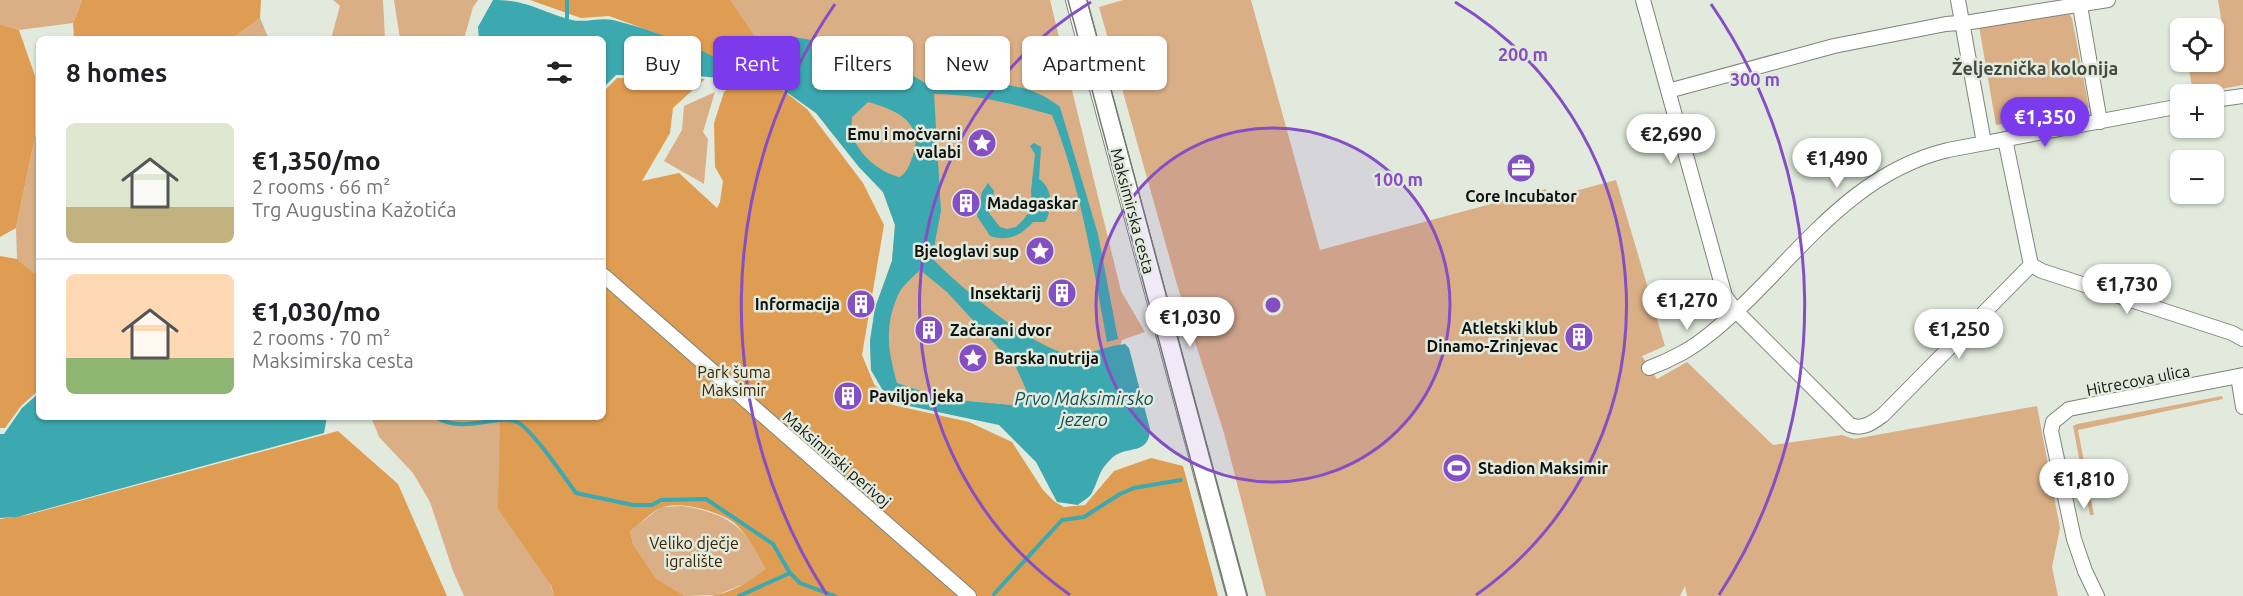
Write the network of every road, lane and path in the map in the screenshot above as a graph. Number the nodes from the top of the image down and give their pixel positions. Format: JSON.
{"nodes":[{"id":1,"x":1643,"y":0,"type":"edge"},
{"id":2,"x":1958,"y":0,"type":"edge"},
{"id":3,"x":2108,"y":0,"type":"edge"},
{"id":4,"x":1079,"y":1,"type":"edge"},
{"id":5,"x":2079,"y":2,"type":"edge"},
{"id":6,"x":1963,"y":23,"type":"junction"},
{"id":7,"x":1668,"y":91,"type":"junction"},
{"id":8,"x":2243,"y":96,"type":"edge"},
{"id":9,"x":2224,"y":99,"type":"edge"},
{"id":10,"x":2170,"y":108,"type":"edge"},
{"id":11,"x":2100,"y":122,"type":"junction"},
{"id":12,"x":2005,"y":139,"type":"junction"},
{"id":13,"x":1984,"y":143,"type":"junction"},
{"id":14,"x":2031,"y":265,"type":"junction"},
{"id":15,"x":606,"y":278,"type":"edge"},
{"id":16,"x":1736,"y":311,"type":"junction"},
{"id":17,"x":2243,"y":339,"type":"edge"},
{"id":18,"x":1648,"y":368,"type":"dead end"},
{"id":19,"x":2240,"y":376,"type":"edge"},
{"id":20,"x":2243,"y":407,"type":"edge"},
{"id":21,"x":969,"y":596,"type":"edge"},
{"id":22,"x":1237,"y":596,"type":"edge"},
{"id":23,"x":2097,"y":596,"type":"edge"}],
"edges":[{"from":1,"to":7,"type":"street"},
{"from":2,"to":6,"type":"street"},
{"from":3,"to":5,"type":"street"},
{"from":4,"to":22,"type":"main road","name":"Maksimirska cesta"},
{"from":5,"to":6,"type":"street"},
{"from":5,"to":11,"type":"street"},
{"from":6,"to":7,"type":"street"},
{"from":6,"to":13,"type":"street"},
{"from":7,"to":16,"type":"street"},
{"from":8,"to":9,"type":"street"},
{"from":10,"to":11,"type":"street"},
{"from":11,"to":12,"type":"street"},
{"from":12,"to":13,"type":"street"},
{"from":12,"to":14,"type":"street"},
{"from":13,"to":16,"type":"street"},
{"from":14,"to":16,"type":"street"},
{"from":14,"to":17,"type":"street"},
{"from":15,"to":21,"type":"street","name":"Maksimirski perivoj"},
{"from":16,"to":18,"type":"street"},
{"from":19,"to":20,"type":"street"},
{"from":19,"to":23,"type":"street","name":"Hitrecova ulica"}]}
